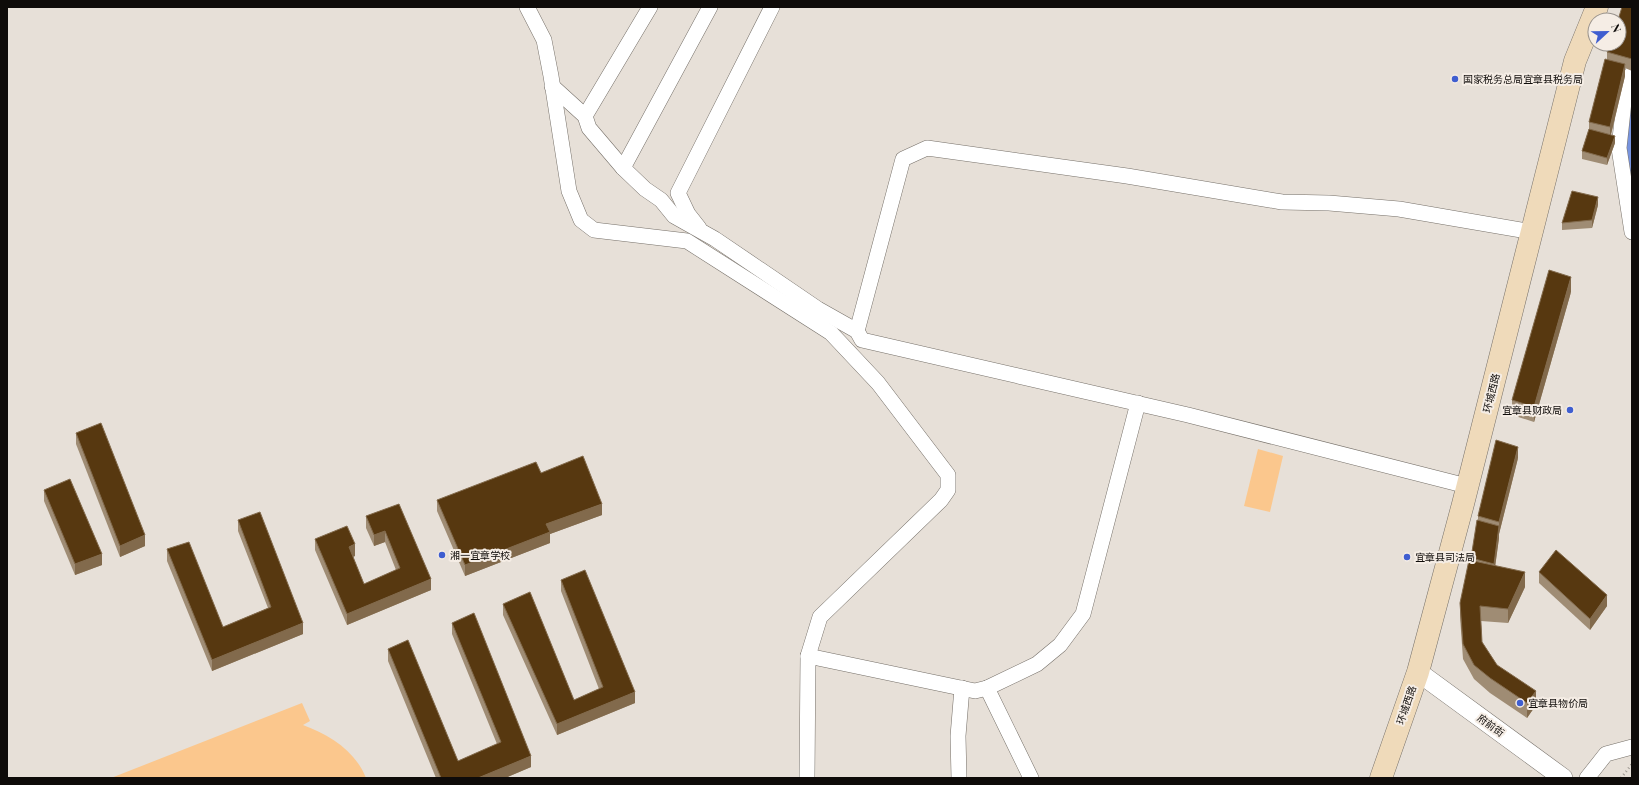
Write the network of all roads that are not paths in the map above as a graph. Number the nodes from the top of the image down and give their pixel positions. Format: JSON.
{"nodes":[{"id":1,"x":527,"y":7,"type":"edge"},
{"id":2,"x":650,"y":7,"type":"edge"},
{"id":3,"x":710,"y":7,"type":"edge"},
{"id":4,"x":772,"y":7,"type":"edge"},
{"id":5,"x":1597,"y":7,"type":"edge"},
{"id":6,"x":1632,"y":73,"type":"edge"},
{"id":7,"x":552,"y":86,"type":"junction"},
{"id":8,"x":584,"y":116,"type":"junction"},
{"id":9,"x":623,"y":168,"type":"junction"},
{"id":10,"x":1532,"y":232,"type":"junction"},
{"id":11,"x":1632,"y":232,"type":"edge"},
{"id":12,"x":704,"y":233,"type":"junction"},
{"id":13,"x":857,"y":331,"type":"junction"},
{"id":14,"x":1138,"y":403,"type":"junction"},
{"id":15,"x":1467,"y":486,"type":"junction"},
{"id":16,"x":808,"y":656,"type":"junction"},
{"id":17,"x":1418,"y":672,"type":"junction"},
{"id":18,"x":962,"y":688,"type":"junction"},
{"id":19,"x":987,"y":688,"type":"junction"},
{"id":20,"x":1632,"y":747,"type":"edge"},
{"id":21,"x":807,"y":778,"type":"edge"},
{"id":22,"x":959,"y":778,"type":"edge"},
{"id":23,"x":1031,"y":778,"type":"edge"},
{"id":24,"x":1382,"y":778,"type":"edge"},
{"id":25,"x":1563,"y":778,"type":"edge"},
{"id":26,"x":1587,"y":778,"type":"edge"}],
"edges":[{"from":1,"to":7,"type":"street"},
{"from":2,"to":8,"type":"street"},
{"from":3,"to":9,"type":"street"},
{"from":4,"to":12,"type":"street"},
{"from":5,"to":10,"type":"main road","name":"环城西路"},
{"from":6,"to":11,"type":"street"},
{"from":7,"to":8,"type":"street"},
{"from":7,"to":16,"type":"street"},
{"from":8,"to":9,"type":"street"},
{"from":9,"to":12,"type":"street"},
{"from":10,"to":13,"type":"street"},
{"from":10,"to":15,"type":"main road","name":"环城西路"},
{"from":12,"to":13,"type":"street"},
{"from":13,"to":14,"type":"street"},
{"from":14,"to":15,"type":"street"},
{"from":14,"to":19,"type":"street"},
{"from":15,"to":17,"type":"main road","name":"环城西路"},
{"from":16,"to":18,"type":"street"},
{"from":16,"to":21,"type":"street"},
{"from":17,"to":24,"type":"main road","name":"环城西路"},
{"from":17,"to":25,"type":"street","name":"府前街"},
{"from":18,"to":19,"type":"street"},
{"from":18,"to":22,"type":"street"},
{"from":19,"to":23,"type":"street"},
{"from":20,"to":26,"type":"street"}]}
